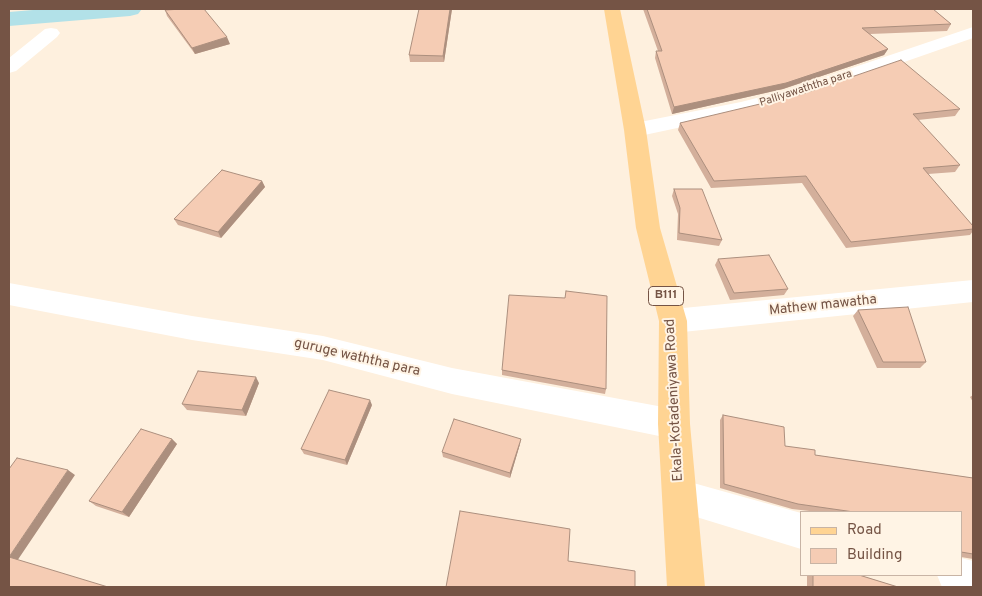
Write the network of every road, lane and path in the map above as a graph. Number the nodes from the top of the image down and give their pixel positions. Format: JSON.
{"nodes":[{"id":1,"x":612,"y":9,"type":"edge"},
{"id":2,"x":973,"y":32,"type":"edge"},
{"id":3,"x":51,"y":33,"type":"dead end"},
{"id":4,"x":9,"y":67,"type":"edge"},
{"id":5,"x":635,"y":130,"type":"junction"},
{"id":6,"x":973,"y":291,"type":"edge"},
{"id":7,"x":9,"y":294,"type":"edge"},
{"id":8,"x":672,"y":321,"type":"junction"},
{"id":9,"x":674,"y":424,"type":"junction"},
{"id":10,"x":679,"y":496,"type":"junction"},
{"id":11,"x":800,"y":531,"type":"edge"},
{"id":12,"x":959,"y":576,"type":"edge"},
{"id":13,"x":973,"y":580,"type":"edge"},
{"id":14,"x":686,"y":587,"type":"edge"}],
"edges":[{"from":1,"to":5,"type":"main road","name":"Ekala-Kotadeniyawa Road","number":"B111"},
{"from":2,"to":5,"type":"street","name":"Palliyawaththa para"},
{"from":3,"to":4,"type":"street"},
{"from":5,"to":8,"type":"main road","name":"Ekala-Kotadeniyawa Road","number":"B111"},
{"from":6,"to":8,"type":"street","name":"Mathew mawatha"},
{"from":7,"to":9,"type":"street","name":"guruge waththa para"},
{"from":8,"to":9,"type":"main road","name":"Ekala-Kotadeniyawa Road","number":"B111"},
{"from":9,"to":10,"type":"main road","name":"Ekala-Kotadeniyawa Road","number":"B111"},
{"from":10,"to":11,"type":"street"},
{"from":10,"to":14,"type":"main road","name":"Ekala-Kotadeniyawa Road","number":"B111"},
{"from":12,"to":13,"type":"street"}]}
